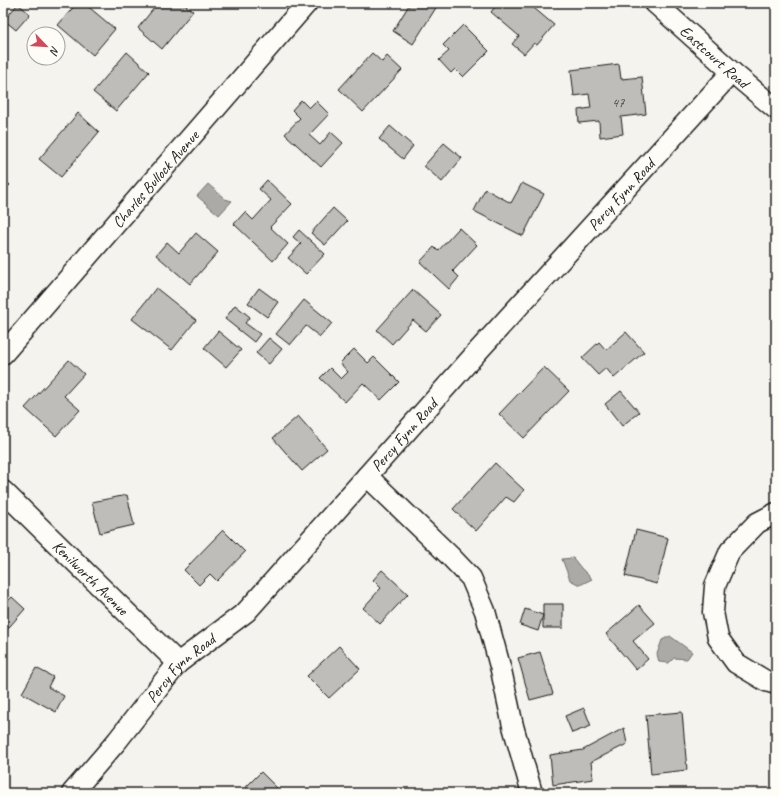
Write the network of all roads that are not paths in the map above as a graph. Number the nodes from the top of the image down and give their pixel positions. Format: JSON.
{"nodes":[{"id":1,"x":307,"y":3,"type":"edge"},
{"id":2,"x":655,"y":3,"type":"edge"},
{"id":3,"x":732,"y":72,"type":"junction"},
{"id":4,"x":776,"y":109,"type":"edge"},
{"id":5,"x":3,"y":354,"type":"edge"},
{"id":6,"x":367,"y":476,"type":"junction"},
{"id":7,"x":3,"y":491,"type":"edge"},
{"id":8,"x":776,"y":513,"type":"edge"},
{"id":9,"x":178,"y":663,"type":"junction"},
{"id":10,"x":776,"y":684,"type":"edge"},
{"id":11,"x":72,"y":793,"type":"edge"},
{"id":12,"x":532,"y":793,"type":"edge"}],
"edges":[{"from":1,"to":5,"type":"street","name":"Charles Bullock Avenue"},
{"from":2,"to":3,"type":"street","name":"Eastcourt Road"},
{"from":3,"to":4,"type":"street","name":"Eastcourt Road"},
{"from":3,"to":6,"type":"street","name":"Percy Fynn Road"},
{"from":6,"to":9,"type":"street","name":"Percy Fynn Road"},
{"from":6,"to":12,"type":"street"},
{"from":7,"to":9,"type":"street","name":"Kenilworth Avenue"},
{"from":8,"to":10,"type":"street"},
{"from":9,"to":11,"type":"street","name":"Percy Fynn Road"}]}
